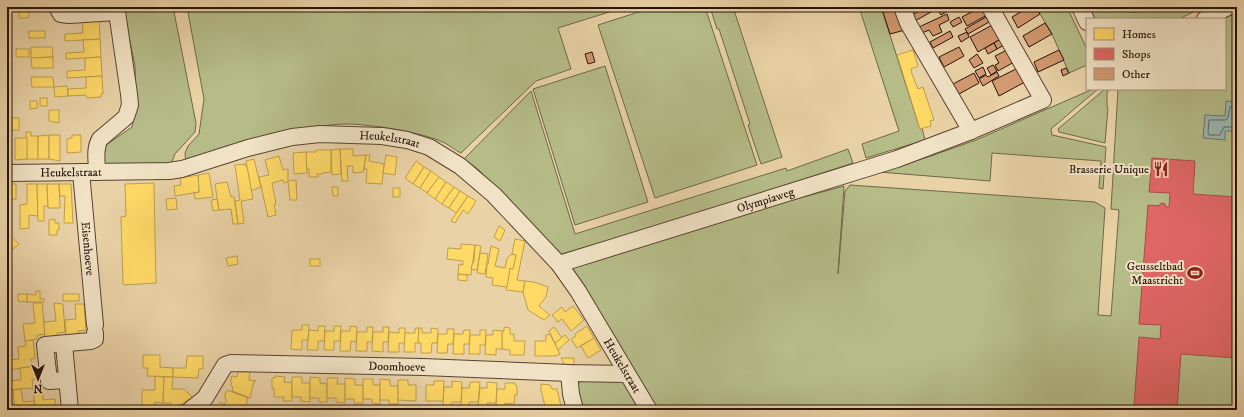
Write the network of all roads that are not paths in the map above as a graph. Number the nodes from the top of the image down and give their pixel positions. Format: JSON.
{"nodes":[{"id":1,"x":57,"y":7,"type":"edge"},
{"id":2,"x":902,"y":7,"type":"edge"},
{"id":3,"x":990,"y":7,"type":"edge"},
{"id":4,"x":1080,"y":7,"type":"edge"},
{"id":5,"x":1228,"y":7,"type":"edge"},
{"id":6,"x":1207,"y":18,"type":"edge"},
{"id":7,"x":1086,"y":20,"type":"edge"},
{"id":8,"x":971,"y":130,"type":"junction"},
{"id":9,"x":80,"y":172,"type":"junction"},
{"id":10,"x":97,"y":172,"type":"junction"},
{"id":11,"x":7,"y":173,"type":"edge"},
{"id":12,"x":559,"y":264,"type":"junction"},
{"id":13,"x":569,"y":373,"type":"junction"},
{"id":14,"x":626,"y":374,"type":"junction"},
{"id":15,"x":70,"y":410,"type":"edge"},
{"id":16,"x":190,"y":410,"type":"edge"},
{"id":17,"x":575,"y":410,"type":"edge"},
{"id":18,"x":649,"y":410,"type":"edge"}],
"edges":[{"from":1,"to":10,"type":"street"},
{"from":2,"to":8,"type":"street"},
{"from":3,"to":8,"type":"street","name":"Olympiaweg"},
{"from":4,"to":7,"type":"street"},
{"from":5,"to":6,"type":"street"},
{"from":8,"to":12,"type":"street","name":"Olympiaweg"},
{"from":9,"to":10,"type":"street","name":"Heukelstraat"},
{"from":9,"to":11,"type":"street","name":"Heukelstraat"},
{"from":9,"to":15,"type":"street","name":"Eisenhoeve"},
{"from":10,"to":12,"type":"street","name":"Heukelstraat"},
{"from":12,"to":14,"type":"street","name":"Heukelstraat"},
{"from":13,"to":14,"type":"street","name":"Doomhoeve"},
{"from":13,"to":16,"type":"street","name":"Doomhoeve"},
{"from":13,"to":17,"type":"street"},
{"from":14,"to":18,"type":"street","name":"Heukelstraat"}]}
